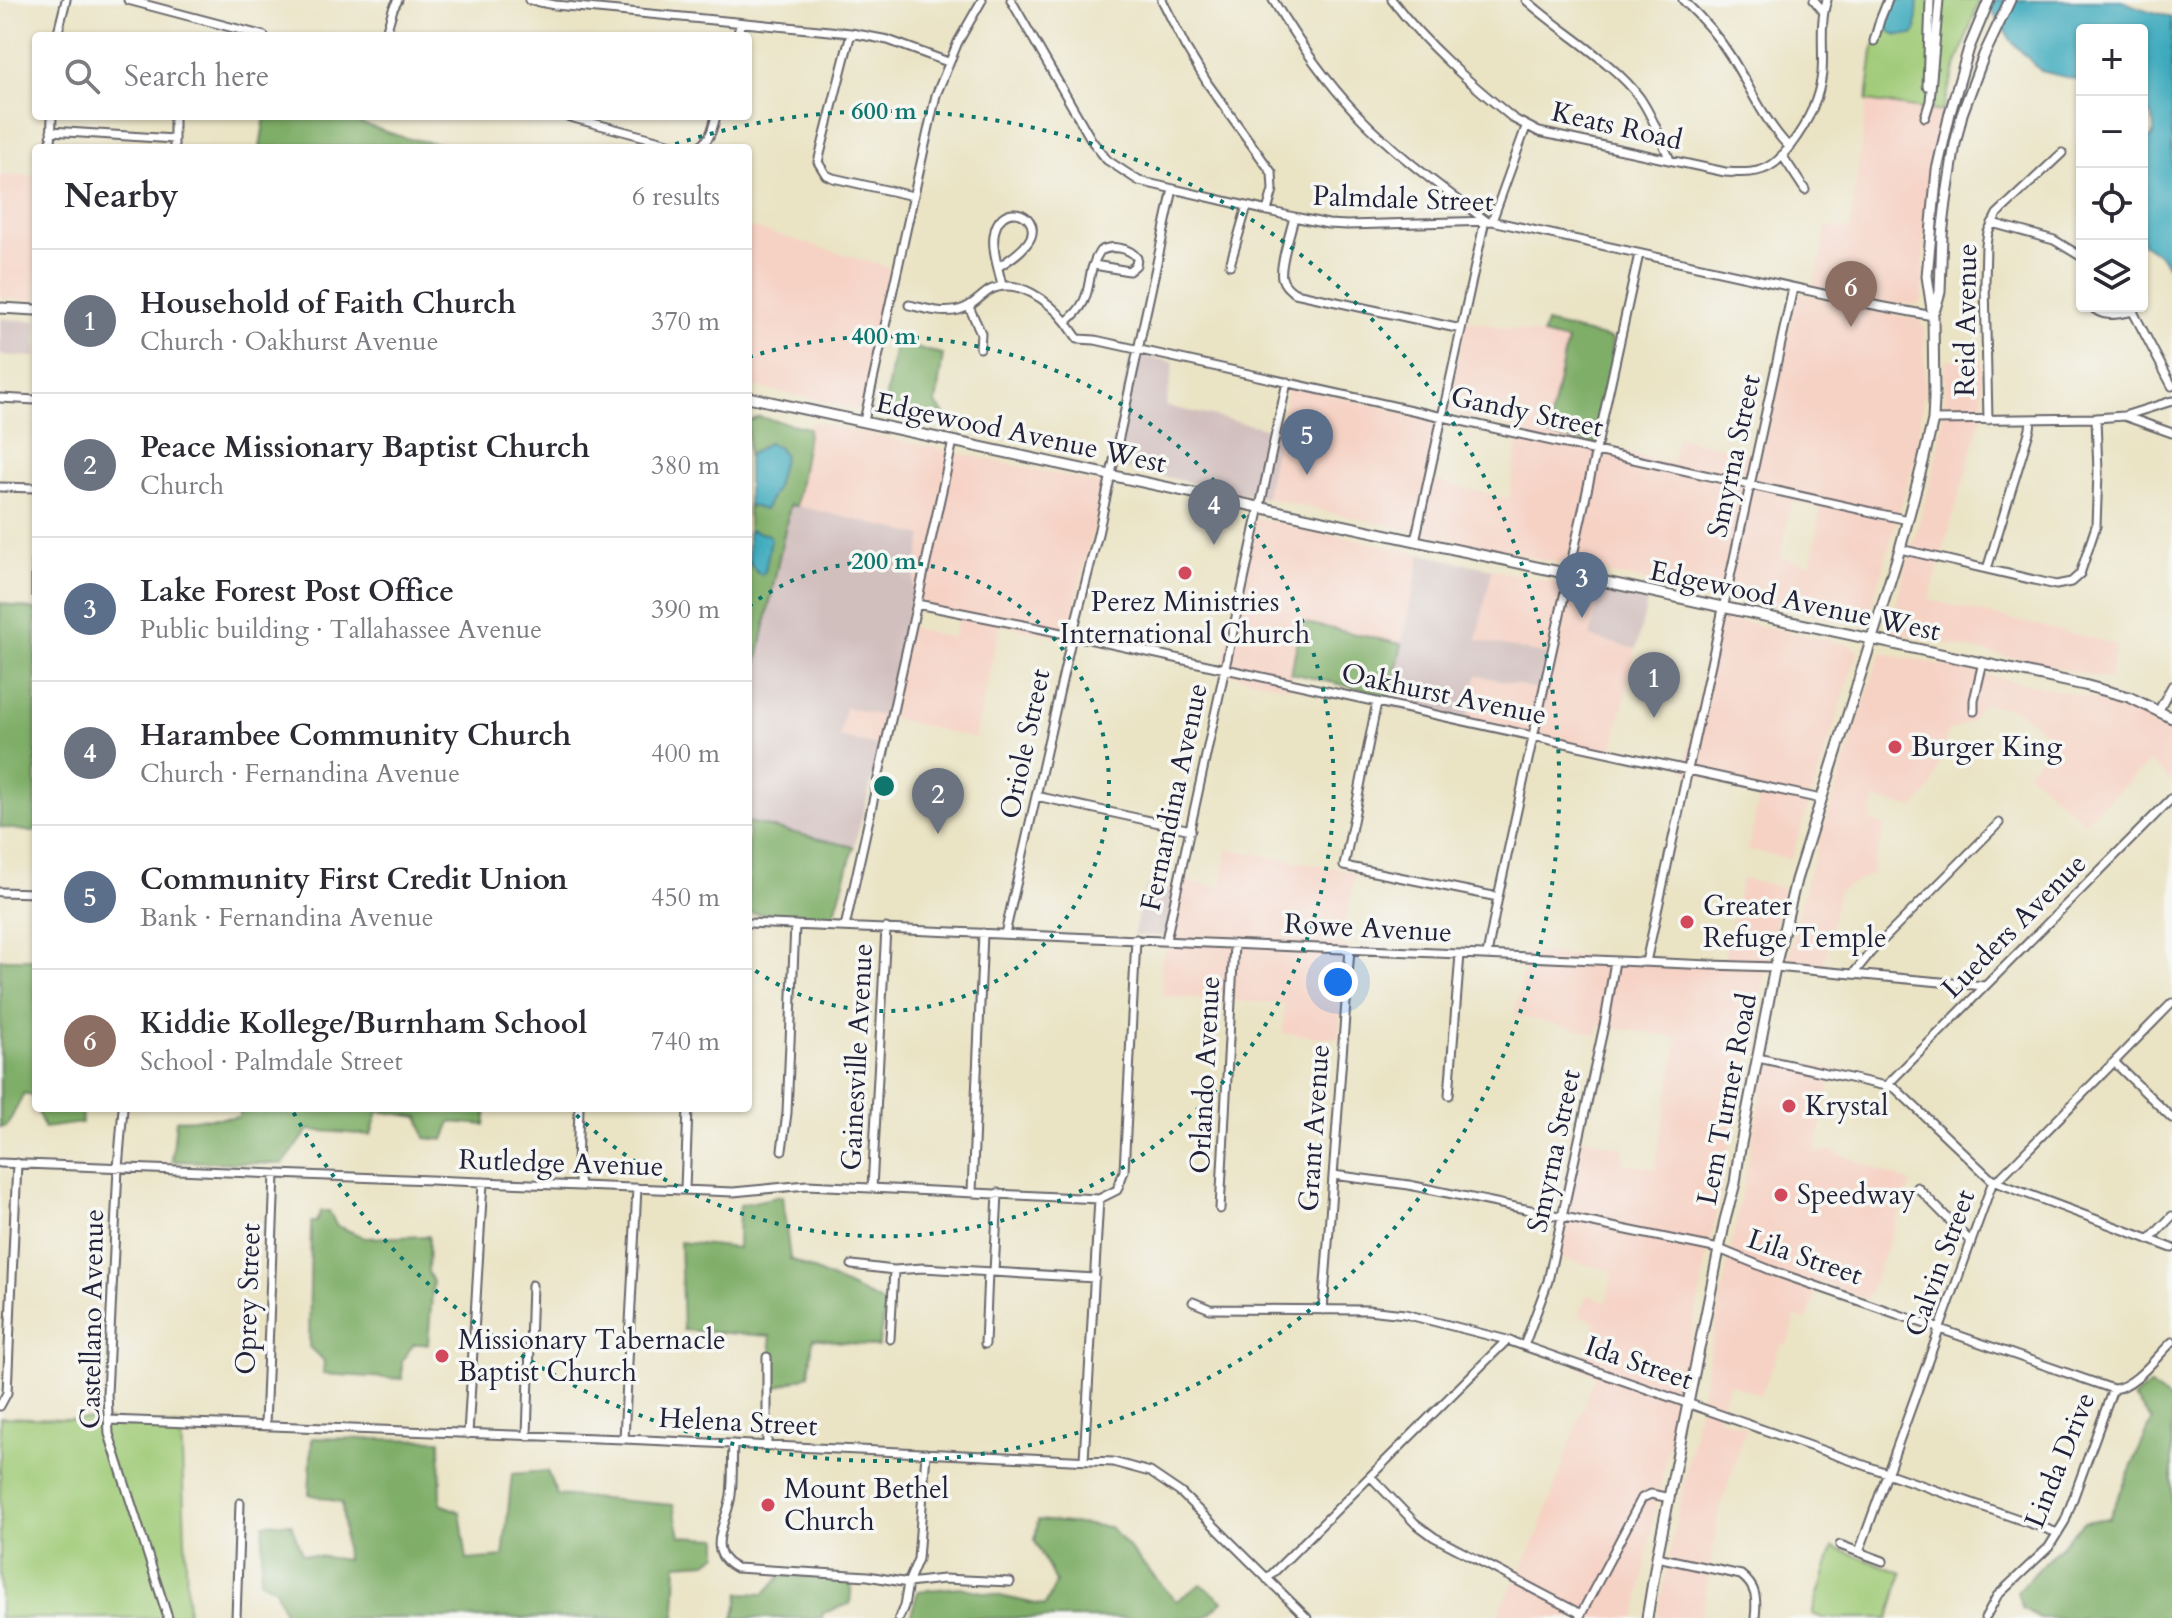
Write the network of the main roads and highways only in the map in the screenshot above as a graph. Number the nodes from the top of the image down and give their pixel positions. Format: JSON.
{"nodes":[{"id":1,"x":1989,"y":0,"type":"edge"},
{"id":2,"x":2010,"y":0,"type":"edge"},
{"id":3,"x":0,"y":308,"type":"edge"},
{"id":4,"x":32,"y":310,"type":"edge"},
{"id":5,"x":1933,"y":316,"type":"junction"},
{"id":6,"x":752,"y":398,"type":"edge"},
{"id":7,"x":1873,"y":638,"type":"junction"},
{"id":8,"x":2172,"y":718,"type":"edge"},
{"id":9,"x":1647,"y":1618,"type":"edge"}],
"edges":[{"from":1,"to":5,"type":"main road","name":"Lem Turner Road"},
{"from":2,"to":5,"type":"main road","name":"Lem Turner Road"},
{"from":3,"to":4,"type":"main road"},
{"from":5,"to":7,"type":"main road","name":"Lem Turner Road"},
{"from":6,"to":7,"type":"main road","name":"Edgewood Avenue West"},
{"from":7,"to":8,"type":"main road","name":"Edgewood Avenue West"},
{"from":7,"to":9,"type":"main road","name":"Lem Turner Road"}]}
